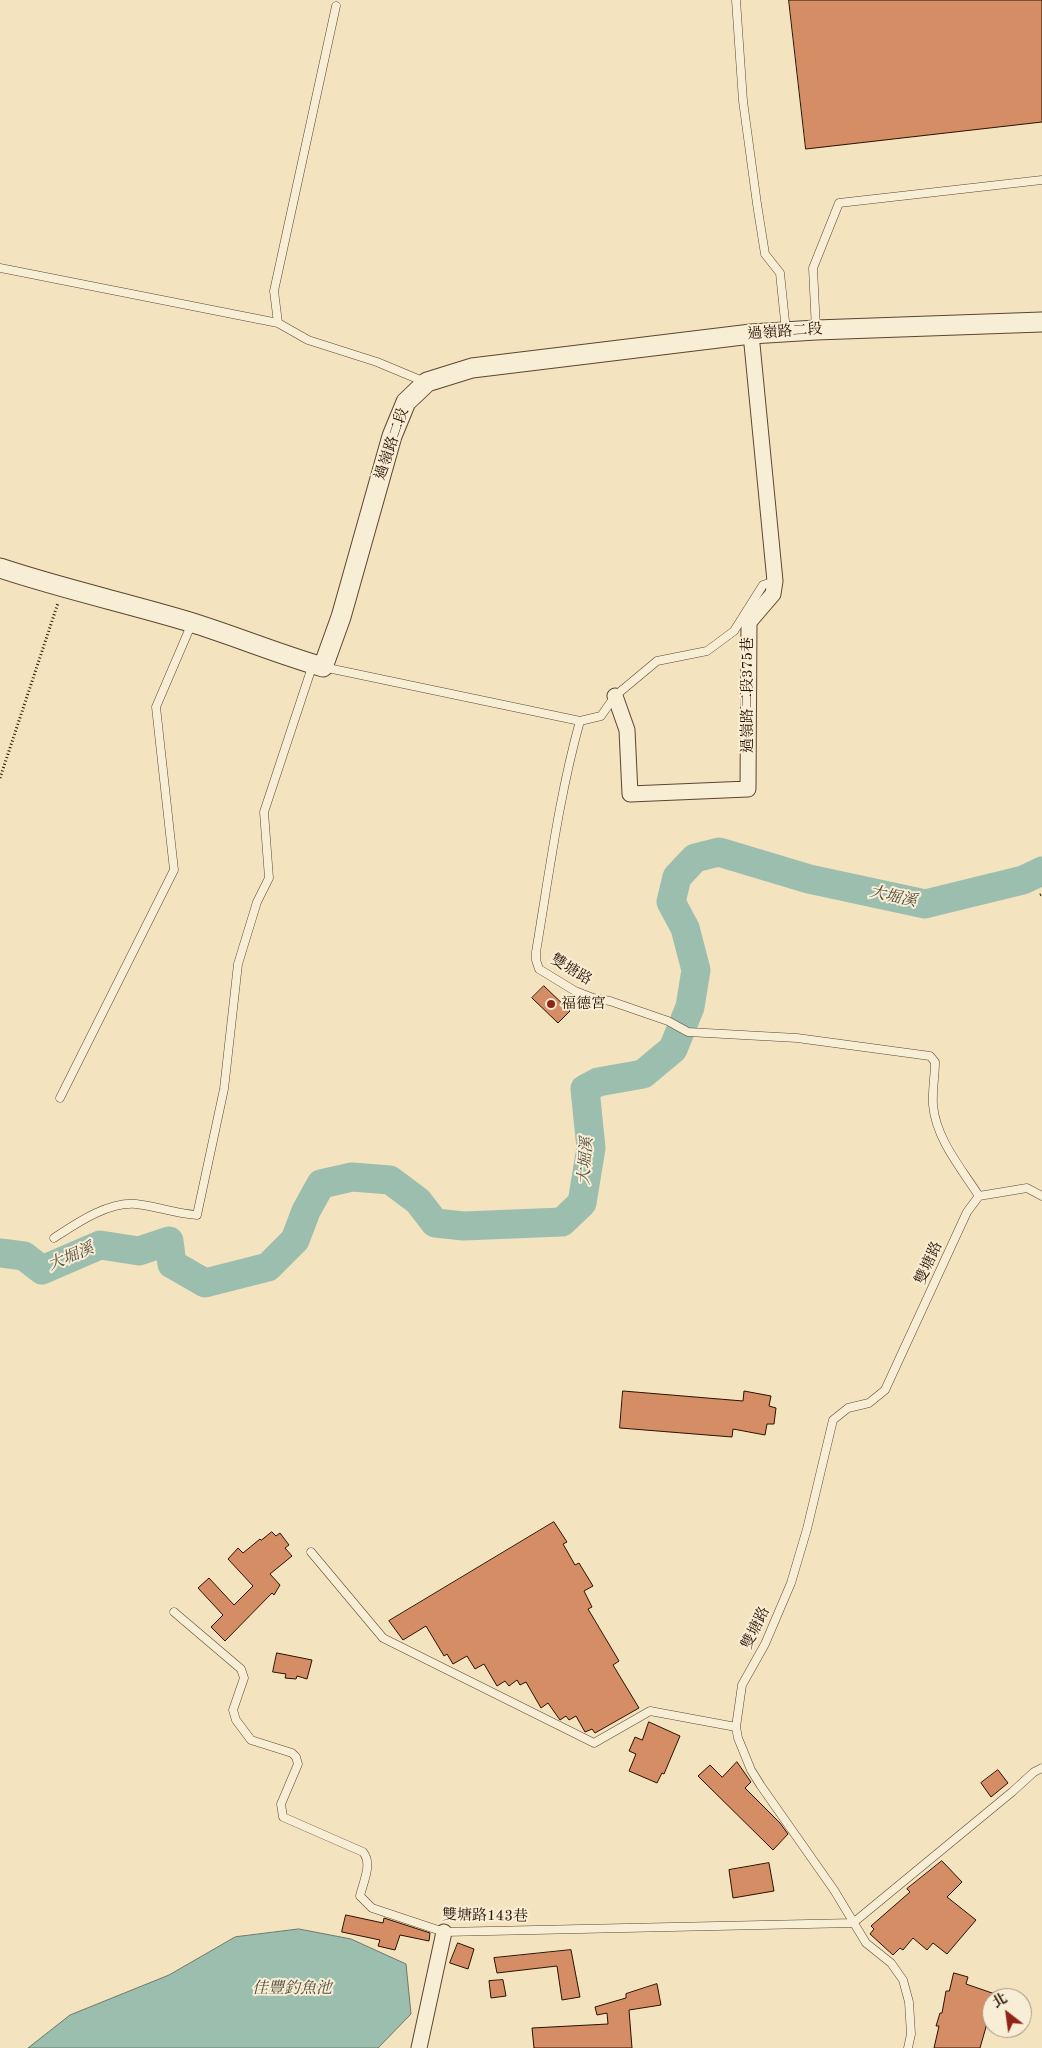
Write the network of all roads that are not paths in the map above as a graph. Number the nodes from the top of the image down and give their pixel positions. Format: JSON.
{"nodes":[{"id":1,"x":736,"y":0,"type":"edge"},
{"id":2,"x":336,"y":6,"type":"dead end"},
{"id":3,"x":1042,"y":180,"type":"edge"},
{"id":4,"x":0,"y":268,"type":"edge"},
{"id":5,"x":1042,"y":322,"type":"edge"},
{"id":6,"x":278,"y":323,"type":"junction"},
{"id":7,"x":816,"y":330,"type":"junction"},
{"id":8,"x":786,"y":331,"type":"junction"},
{"id":9,"x":751,"y":334,"type":"junction"},
{"id":10,"x":427,"y":382,"type":"junction"},
{"id":11,"x":0,"y":568,"type":"edge"},
{"id":12,"x":775,"y":581,"type":"junction"},
{"id":13,"x":192,"y":623,"type":"junction"},
{"id":14,"x":318,"y":665,"type":"junction"},
{"id":15,"x":615,"y":696,"type":"junction"},
{"id":16,"x":580,"y":721,"type":"junction"},
{"id":17,"x":60,"y":1098,"type":"dead end"},
{"id":18,"x":979,"y":1196,"type":"junction"},
{"id":19,"x":1042,"y":1196,"type":"edge"},
{"id":20,"x":54,"y":1238,"type":"dead end"},
{"id":21,"x":311,"y":1552,"type":"dead end"},
{"id":22,"x":174,"y":1612,"type":"dead end"},
{"id":23,"x":736,"y":1727,"type":"junction"},
{"id":24,"x":1042,"y":1768,"type":"edge"},
{"id":25,"x":853,"y":1923,"type":"junction"},
{"id":26,"x":444,"y":1932,"type":"junction"},
{"id":27,"x":419,"y":2048,"type":"edge"},
{"id":28,"x":908,"y":2048,"type":"edge"}],
"edges":[{"from":1,"to":8,"type":"lane"},
{"from":2,"to":6,"type":"lane"},
{"from":3,"to":7,"type":"lane"},
{"from":4,"to":6,"type":"lane"},
{"from":5,"to":7,"type":"street","name":"過嶺路二段"},
{"from":6,"to":10,"type":"lane"},
{"from":7,"to":8,"type":"street","name":"過嶺路二段"},
{"from":8,"to":9,"type":"street","name":"過嶺路二段"},
{"from":9,"to":10,"type":"street","name":"過嶺路二段"},
{"from":9,"to":12,"type":"street","name":"過嶺路二段375巷"},
{"from":10,"to":14,"type":"street","name":"過嶺路二段"},
{"from":11,"to":13,"type":"street"},
{"from":12,"to":15,"type":"lane"},
{"from":12,"to":15,"type":"street","name":"過嶺路二段375巷"},
{"from":13,"to":14,"type":"street"},
{"from":13,"to":17,"type":"lane"},
{"from":14,"to":16,"type":"lane"},
{"from":14,"to":20,"type":"lane"},
{"from":15,"to":16,"type":"lane"},
{"from":16,"to":18,"type":"lane","name":"雙塘路"},
{"from":18,"to":19,"type":"lane"},
{"from":18,"to":23,"type":"lane","name":"雙塘路"},
{"from":21,"to":23,"type":"lane"},
{"from":22,"to":26,"type":"lane","name":"雙塘路143巷"},
{"from":23,"to":25,"type":"lane","name":"雙塘路"},
{"from":24,"to":25,"type":"lane"},
{"from":25,"to":26,"type":"lane","name":"雙塘路143巷"},
{"from":25,"to":28,"type":"lane","name":"雙塘路"},
{"from":26,"to":27,"type":"street"}]}
